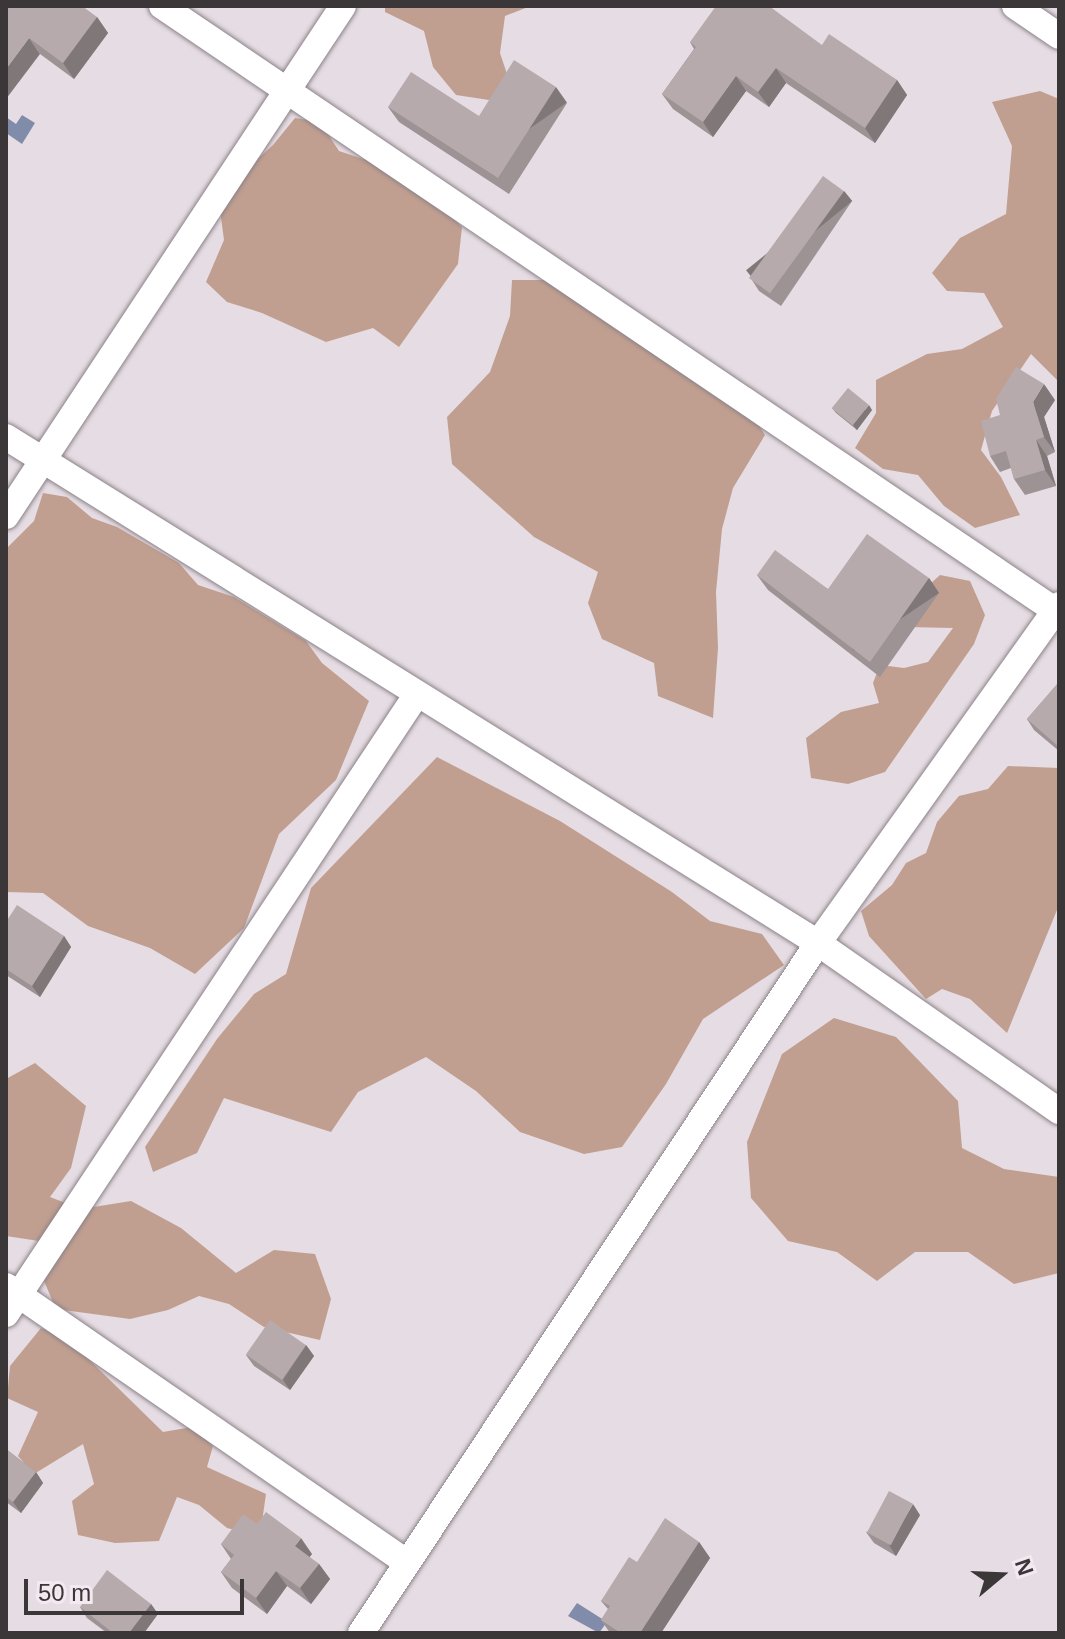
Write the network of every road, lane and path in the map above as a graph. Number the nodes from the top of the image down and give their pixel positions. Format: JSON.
{"nodes":[{"id":1,"x":162,"y":6,"type":"edge"},
{"id":2,"x":343,"y":6,"type":"edge"},
{"id":3,"x":1015,"y":6,"type":"edge"},
{"id":4,"x":1059,"y":36,"type":"edge"},
{"id":5,"x":287,"y":91,"type":"junction"},
{"id":6,"x":6,"y":437,"type":"edge"},
{"id":7,"x":42,"y":461,"type":"junction"},
{"id":8,"x":6,"y":516,"type":"edge"},
{"id":9,"x":1058,"y":610,"type":"edge"},
{"id":10,"x":417,"y":694,"type":"junction"},
{"id":11,"x":818,"y":943,"type":"junction"},
{"id":12,"x":1059,"y":1111,"type":"edge"},
{"id":13,"x":10,"y":1298,"type":"edge"},
{"id":14,"x":407,"y":1563,"type":"junction"},
{"id":15,"x":361,"y":1633,"type":"edge"}],
"edges":[{"from":1,"to":5,"type":"street"},
{"from":2,"to":5,"type":"street"},
{"from":3,"to":4,"type":"street"},
{"from":5,"to":7,"type":"street"},
{"from":5,"to":9,"type":"street"},
{"from":6,"to":7,"type":"street"},
{"from":7,"to":8,"type":"street"},
{"from":7,"to":10,"type":"street"},
{"from":9,"to":11,"type":"street"},
{"from":10,"to":11,"type":"street"},
{"from":10,"to":13,"type":"street"},
{"from":11,"to":12,"type":"street"},
{"from":11,"to":14,"type":"street"},
{"from":13,"to":14,"type":"street"},
{"from":14,"to":15,"type":"street"}]}
